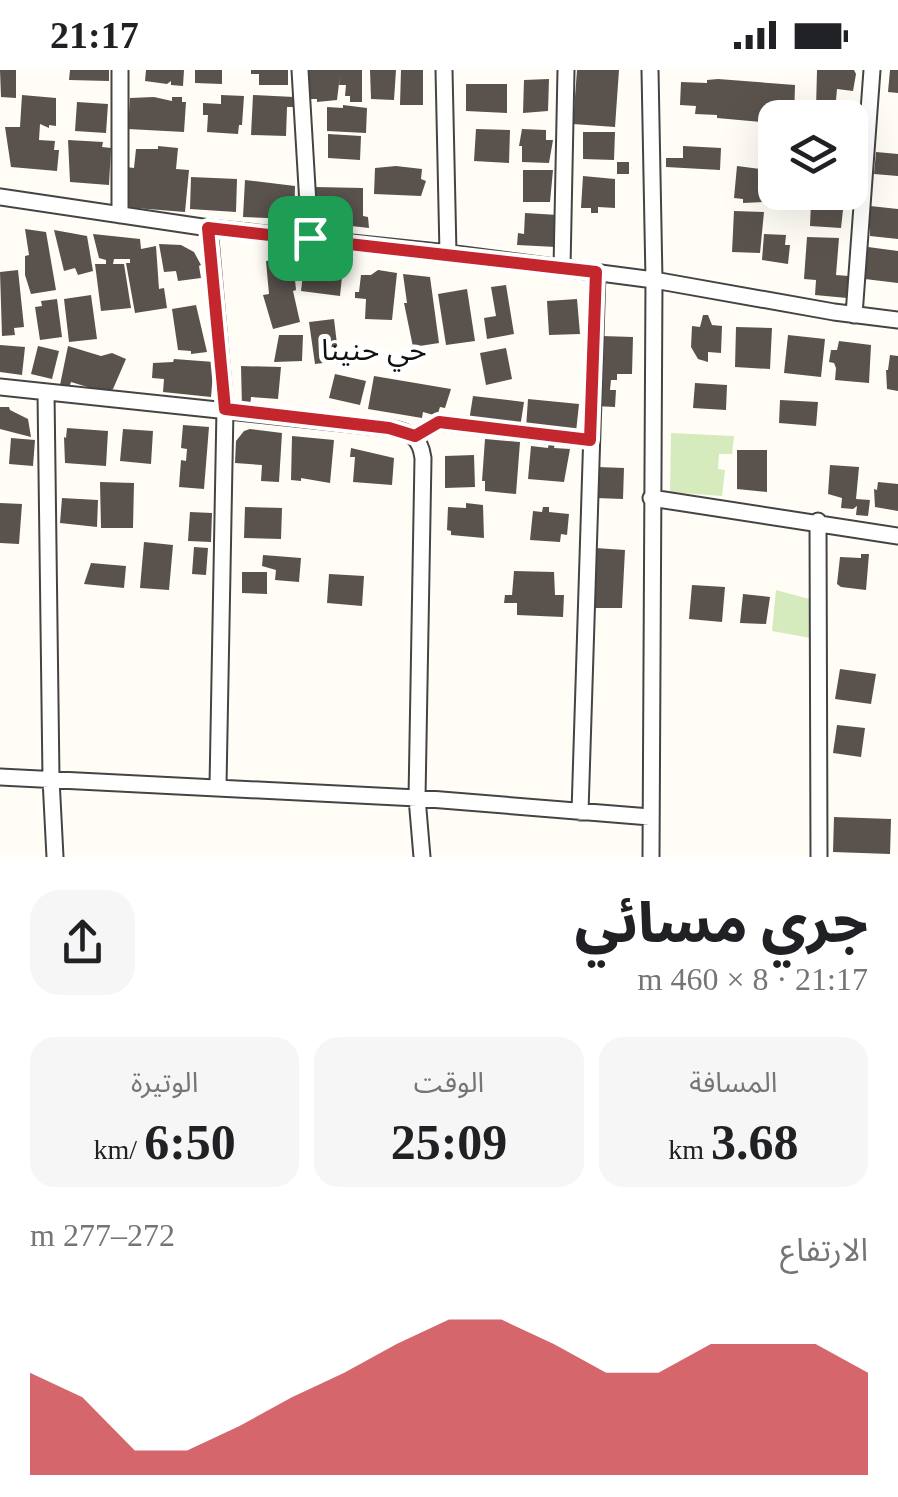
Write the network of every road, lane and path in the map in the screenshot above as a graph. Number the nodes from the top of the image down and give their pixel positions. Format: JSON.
{"nodes":[{"id":1,"x":120,"y":70,"type":"edge"},
{"id":2,"x":300,"y":70,"type":"edge"},
{"id":3,"x":444,"y":70,"type":"edge"},
{"id":4,"x":566,"y":70,"type":"edge"},
{"id":5,"x":650,"y":70,"type":"edge"},
{"id":6,"x":872,"y":70,"type":"edge"},
{"id":7,"x":0,"y":196,"type":"edge"},
{"id":8,"x":120,"y":214,"type":"junction"},
{"id":9,"x":208,"y":228,"type":"junction"},
{"id":10,"x":310,"y":238,"type":"junction"},
{"id":11,"x":448,"y":253,"type":"junction"},
{"id":12,"x":562,"y":268,"type":"junction"},
{"id":13,"x":596,"y":272,"type":"junction"},
{"id":14,"x":654,"y":280,"type":"junction"},
{"id":15,"x":854,"y":315,"type":"junction"},
{"id":16,"x":898,"y":320,"type":"edge"},
{"id":17,"x":0,"y":387,"type":"edge"},
{"id":18,"x":46,"y":392,"type":"junction"},
{"id":19,"x":225,"y":409,"type":"junction"},
{"id":20,"x":415,"y":436,"type":"junction"},
{"id":21,"x":590,"y":440,"type":"junction"},
{"id":22,"x":652,"y":498,"type":"junction"},
{"id":23,"x":818,"y":521,"type":"junction"},
{"id":24,"x":898,"y":536,"type":"edge"},
{"id":25,"x":0,"y":777,"type":"edge"},
{"id":26,"x":51,"y":778,"type":"junction"},
{"id":27,"x":218,"y":786,"type":"junction"},
{"id":28,"x":417,"y":798,"type":"junction"},
{"id":29,"x":580,"y":812,"type":"junction"},
{"id":30,"x":650,"y":817,"type":"junction"},
{"id":31,"x":55,"y":857,"type":"edge"},
{"id":32,"x":422,"y":857,"type":"edge"},
{"id":33,"x":652,"y":857,"type":"edge"},
{"id":34,"x":818,"y":857,"type":"edge"}],
"edges":[{"from":1,"to":8,"type":"street"},
{"from":2,"to":10,"type":"street"},
{"from":3,"to":11,"type":"street"},
{"from":4,"to":12,"type":"street"},
{"from":5,"to":14,"type":"street"},
{"from":6,"to":15,"type":"street"},
{"from":7,"to":8,"type":"street"},
{"from":8,"to":9,"type":"street"},
{"from":9,"to":10,"type":"street"},
{"from":9,"to":19,"type":"street"},
{"from":10,"to":11,"type":"street"},
{"from":11,"to":12,"type":"street"},
{"from":12,"to":13,"type":"street"},
{"from":13,"to":14,"type":"street"},
{"from":13,"to":21,"type":"street"},
{"from":14,"to":15,"type":"street"},
{"from":14,"to":22,"type":"street"},
{"from":15,"to":16,"type":"street"},
{"from":17,"to":18,"type":"street"},
{"from":18,"to":19,"type":"street"},
{"from":18,"to":26,"type":"street"},
{"from":19,"to":20,"type":"street"},
{"from":19,"to":27,"type":"street"},
{"from":20,"to":21,"type":"street"},
{"from":20,"to":28,"type":"street"},
{"from":21,"to":29,"type":"street"},
{"from":22,"to":23,"type":"street"},
{"from":22,"to":30,"type":"street"},
{"from":23,"to":24,"type":"street"},
{"from":23,"to":34,"type":"street"},
{"from":25,"to":26,"type":"street"},
{"from":26,"to":27,"type":"street"},
{"from":26,"to":31,"type":"street"},
{"from":27,"to":28,"type":"street"},
{"from":28,"to":29,"type":"street"},
{"from":28,"to":32,"type":"street"},
{"from":29,"to":30,"type":"street"},
{"from":30,"to":33,"type":"street"}]}
